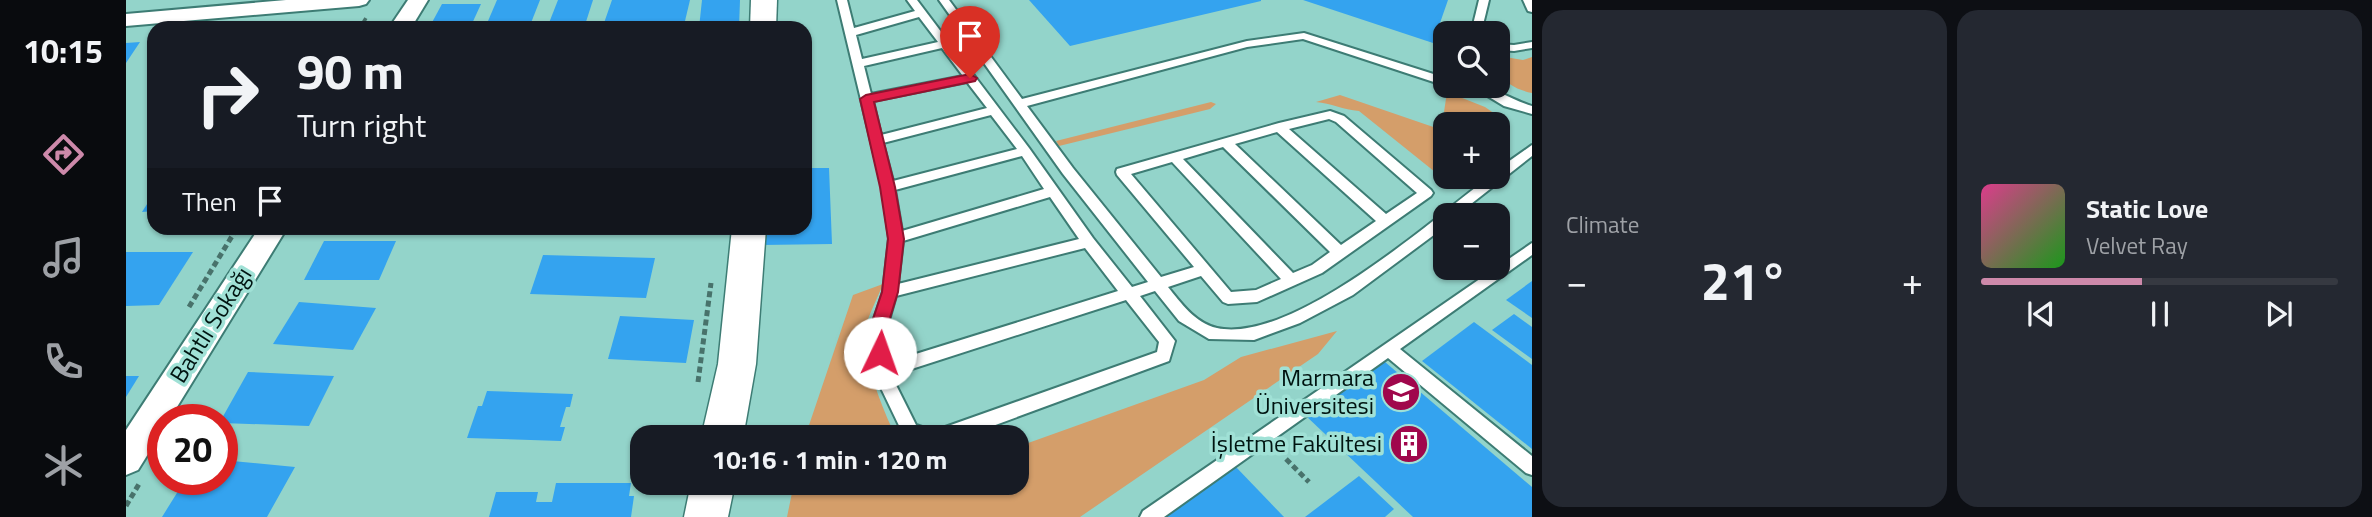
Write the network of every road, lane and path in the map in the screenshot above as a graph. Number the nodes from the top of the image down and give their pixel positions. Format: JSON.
{"nodes":[{"id":1,"x":359,"y":0,"type":"edge"},
{"id":2,"x":418,"y":0,"type":"edge"},
{"id":3,"x":764,"y":0,"type":"edge"},
{"id":4,"x":842,"y":0,"type":"edge"},
{"id":5,"x":912,"y":0,"type":"edge"},
{"id":6,"x":944,"y":0,"type":"edge"},
{"id":7,"x":1484,"y":0,"type":"edge"},
{"id":8,"x":1528,"y":0,"type":"edge"},
{"id":9,"x":161,"y":9,"type":"edge"},
{"id":10,"x":1532,"y":9,"type":"edge"},
{"id":11,"x":921,"y":13,"type":"junction"},
{"id":12,"x":126,"y":20,"type":"edge"},
{"id":13,"x":404,"y":21,"type":"edge"},
{"id":14,"x":763,"y":21,"type":"edge"},
{"id":15,"x":1479,"y":21,"type":"edge"},
{"id":16,"x":850,"y":33,"type":"junction"},
{"id":17,"x":945,"y":44,"type":"junction"},
{"id":18,"x":1532,"y":46,"type":"edge"},
{"id":19,"x":1510,"y":48,"type":"edge"},
{"id":20,"x":858,"y":64,"type":"junction"},
{"id":21,"x":970,"y":78,"type":"junction"},
{"id":22,"x":1433,"y":78,"type":"edge"},
{"id":23,"x":1499,"y":98,"type":"edge"},
{"id":24,"x":866,"y":99,"type":"junction"},
{"id":25,"x":1019,"y":104,"type":"junction"},
{"id":26,"x":994,"y":110,"type":"junction"},
{"id":27,"x":1532,"y":110,"type":"edge"},
{"id":28,"x":1279,"y":127,"type":"junction"},
{"id":29,"x":876,"y":141,"type":"junction"},
{"id":30,"x":1227,"y":144,"type":"junction"},
{"id":31,"x":1532,"y":149,"type":"edge"},
{"id":32,"x":1025,"y":151,"type":"junction"},
{"id":33,"x":1175,"y":158,"type":"junction"},
{"id":34,"x":1510,"y":166,"type":"edge"},
{"id":35,"x":888,"y":187,"type":"junction"},
{"id":36,"x":1481,"y":189,"type":"edge"},
{"id":37,"x":1051,"y":192,"type":"junction"},
{"id":38,"x":1463,"y":203,"type":"edge"},
{"id":39,"x":1385,"y":221,"type":"junction"},
{"id":40,"x":1433,"y":227,"type":"edge"},
{"id":41,"x":269,"y":235,"type":"edge"},
{"id":42,"x":748,"y":235,"type":"edge"},
{"id":43,"x":896,"y":239,"type":"junction"},
{"id":44,"x":1088,"y":242,"type":"junction"},
{"id":45,"x":1532,"y":248,"type":"edge"},
{"id":46,"x":1340,"y":253,"type":"junction"},
{"id":47,"x":713,"y":269,"type":"dead end"},
{"id":48,"x":1203,"y":270,"type":"junction"},
{"id":49,"x":1291,"y":280,"type":"junction"},
{"id":50,"x":1157,"y":284,"type":"junction"},
{"id":51,"x":890,"y":292,"type":"junction"},
{"id":52,"x":1129,"y":294,"type":"junction"},
{"id":53,"x":1389,"y":349,"type":"junction"},
{"id":54,"x":883,"y":371,"type":"junction"},
{"id":55,"x":696,"y":390,"type":"dead end"},
{"id":56,"x":725,"y":425,"type":"edge"},
{"id":57,"x":907,"y":425,"type":"edge"},
{"id":58,"x":971,"y":425,"type":"edge"},
{"id":59,"x":126,"y":459,"type":"edge"},
{"id":60,"x":1286,"y":459,"type":"dead end"},
{"id":61,"x":1532,"y":467,"type":"edge"},
{"id":62,"x":1309,"y":482,"type":"dead end"},
{"id":63,"x":711,"y":495,"type":"edge"},
{"id":64,"x":706,"y":517,"type":"edge"},
{"id":65,"x":1149,"y":517,"type":"edge"}],
"edges":[{"from":1,"to":9,"type":"street"},
{"from":2,"to":13,"type":"street"},
{"from":3,"to":14,"type":"street"},
{"from":4,"to":16,"type":"lane"},
{"from":5,"to":11,"type":"lane"},
{"from":6,"to":25,"type":"lane"},
{"from":7,"to":15,"type":"lane"},
{"from":8,"to":10,"type":"lane"},
{"from":9,"to":12,"type":"street"},
{"from":11,"to":16,"type":"lane"},
{"from":11,"to":17,"type":"lane"},
{"from":16,"to":20,"type":"lane"},
{"from":17,"to":20,"type":"lane"},
{"from":17,"to":21,"type":"lane"},
{"from":18,"to":19,"type":"lane"},
{"from":20,"to":24,"type":"lane"},
{"from":21,"to":24,"type":"lane"},
{"from":21,"to":26,"type":"lane"},
{"from":22,"to":25,"type":"lane"},
{"from":23,"to":27,"type":"lane"},
{"from":24,"to":29,"type":"lane"},
{"from":25,"to":50,"type":"lane"},
{"from":26,"to":29,"type":"lane"},
{"from":26,"to":32,"type":"lane"},
{"from":28,"to":30,"type":"lane"},
{"from":28,"to":39,"type":"lane"},
{"from":28,"to":39,"type":"lane"},
{"from":29,"to":35,"type":"lane"},
{"from":30,"to":33,"type":"lane"},
{"from":30,"to":46,"type":"lane"},
{"from":31,"to":34,"type":"lane"},
{"from":32,"to":35,"type":"lane"},
{"from":32,"to":37,"type":"lane"},
{"from":33,"to":48,"type":"lane"},
{"from":33,"to":49,"type":"lane"},
{"from":35,"to":43,"type":"lane"},
{"from":36,"to":38,"type":"lane"},
{"from":37,"to":43,"type":"lane"},
{"from":37,"to":44,"type":"lane"},
{"from":39,"to":46,"type":"lane"},
{"from":40,"to":50,"type":"lane"},
{"from":41,"to":59,"type":"street","name":"Bahtlı Sokağı"},
{"from":42,"to":56,"type":"street"},
{"from":43,"to":51,"type":"lane"},
{"from":44,"to":51,"type":"lane"},
{"from":44,"to":52,"type":"lane"},
{"from":45,"to":53,"type":"lane"},
{"from":46,"to":49,"type":"lane"},
{"from":47,"to":55,"type":"path"},
{"from":48,"to":49,"type":"lane"},
{"from":48,"to":50,"type":"lane"},
{"from":50,"to":52,"type":"lane"},
{"from":51,"to":54,"type":"lane"},
{"from":52,"to":54,"type":"lane"},
{"from":52,"to":58,"type":"lane"},
{"from":53,"to":61,"type":"lane"},
{"from":53,"to":65,"type":"lane"},
{"from":54,"to":57,"type":"lane"},
{"from":60,"to":62,"type":"path"},
{"from":63,"to":64,"type":"street"}]}
